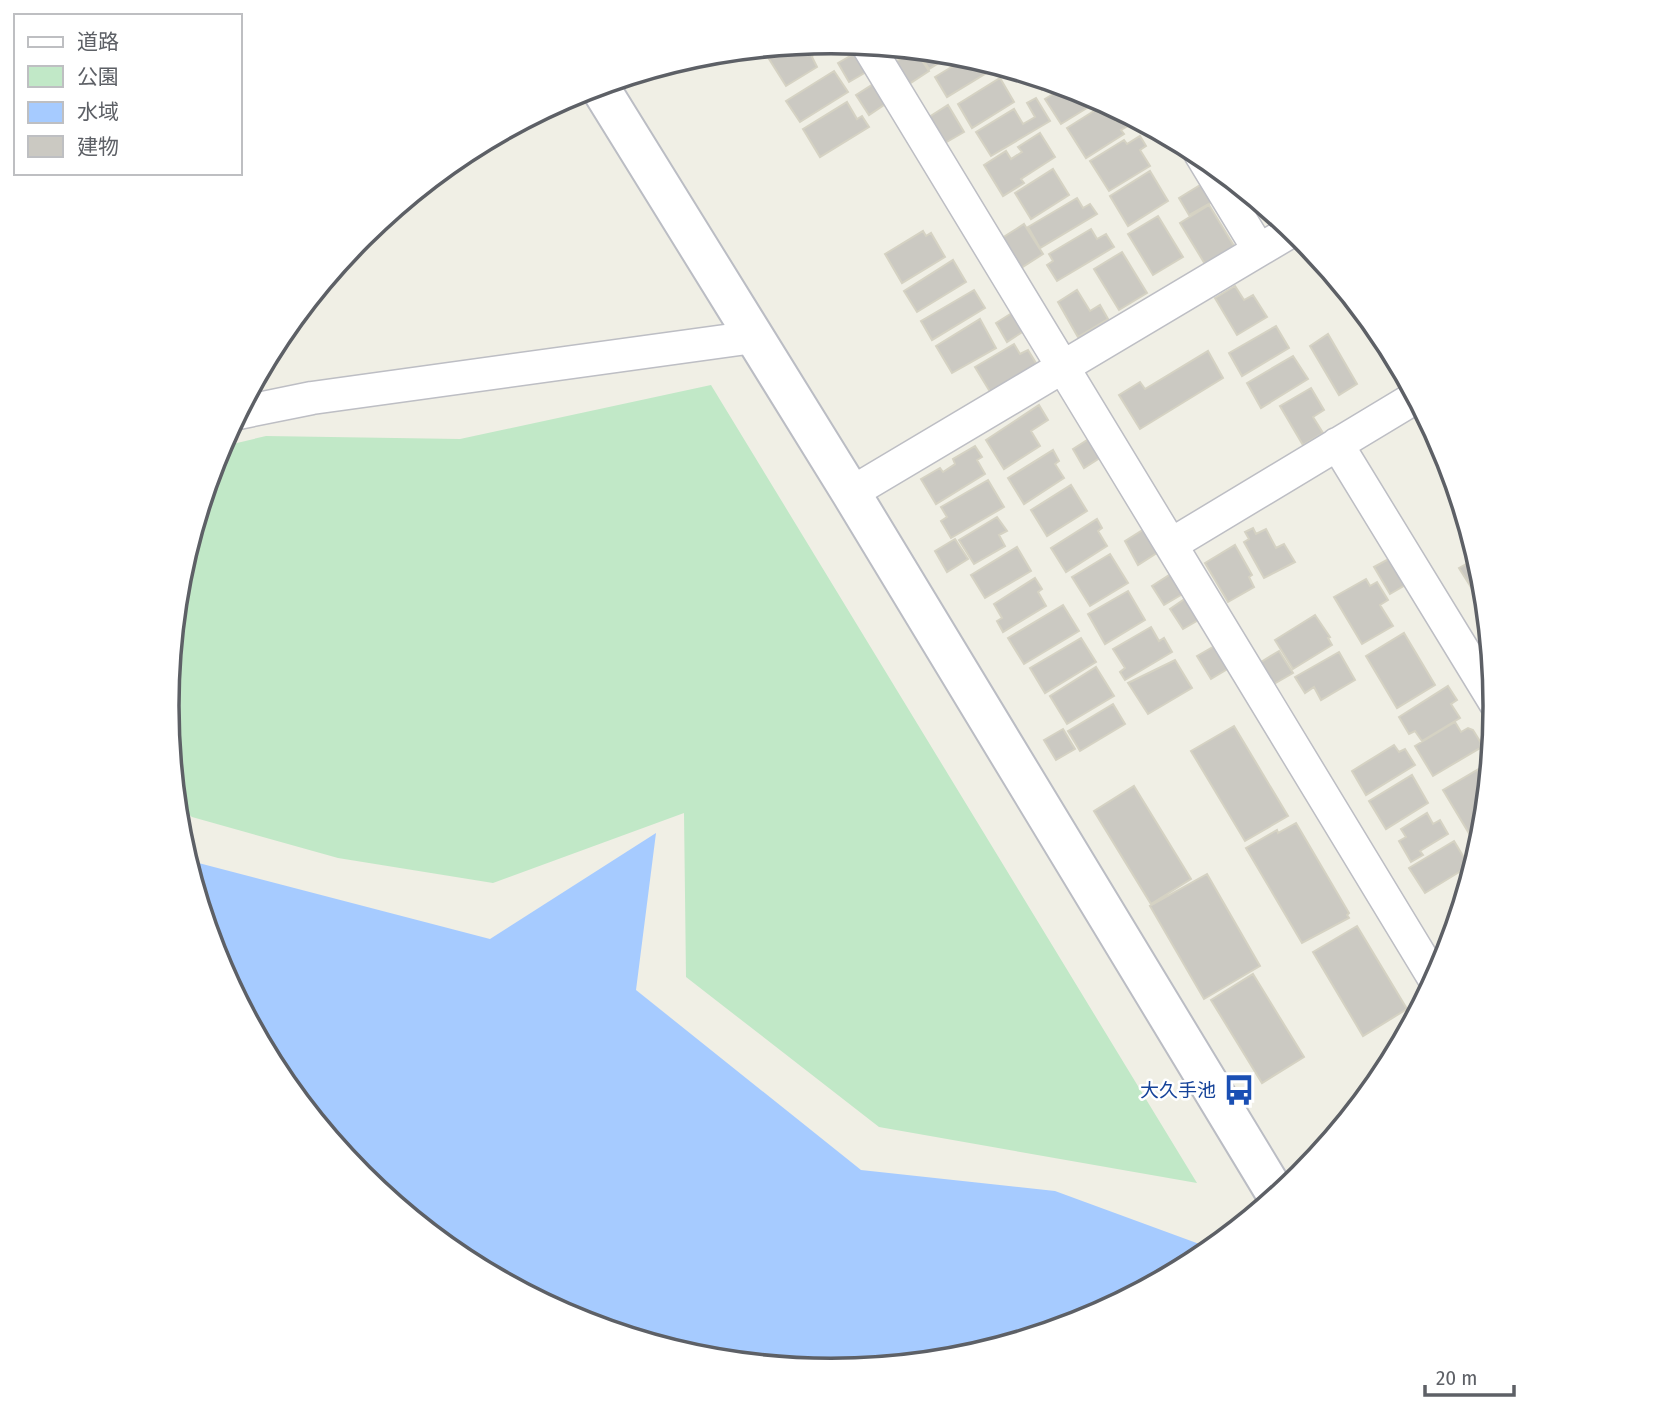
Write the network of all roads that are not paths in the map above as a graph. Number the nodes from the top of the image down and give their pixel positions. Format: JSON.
{"nodes":[{"id":1,"x":875,"y":56,"type":"edge"},
{"id":2,"x":605,"y":95,"type":"edge"},
{"id":3,"x":1216,"y":180,"type":"edge"},
{"id":4,"x":1283,"y":236,"type":"edge"},
{"id":5,"x":1259,"y":250,"type":"junction"},
{"id":6,"x":754,"y":337,"type":"junction"},
{"id":7,"x":1061,"y":366,"type":"junction"},
{"id":8,"x":1408,"y":402,"type":"edge"},
{"id":9,"x":251,"y":411,"type":"edge"},
{"id":10,"x":1337,"y":444,"type":"junction"},
{"id":11,"x":851,"y":493,"type":"junction"},
{"id":12,"x":1172,"y":544,"type":"junction"},
{"id":13,"x":1483,"y":683,"type":"edge"},
{"id":14,"x":1428,"y":968,"type":"edge"},
{"id":15,"x":1277,"y":1183,"type":"edge"}],
"edges":[{"from":1,"to":7,"type":"street"},
{"from":2,"to":6,"type":"street"},
{"from":3,"to":5,"type":"street"},
{"from":4,"to":5,"type":"street"},
{"from":5,"to":7,"type":"street"},
{"from":6,"to":9,"type":"street"},
{"from":6,"to":11,"type":"street"},
{"from":7,"to":11,"type":"street"},
{"from":7,"to":12,"type":"street"},
{"from":8,"to":10,"type":"street"},
{"from":10,"to":12,"type":"street"},
{"from":10,"to":13,"type":"street"},
{"from":11,"to":15,"type":"street"},
{"from":12,"to":14,"type":"street"}]}
